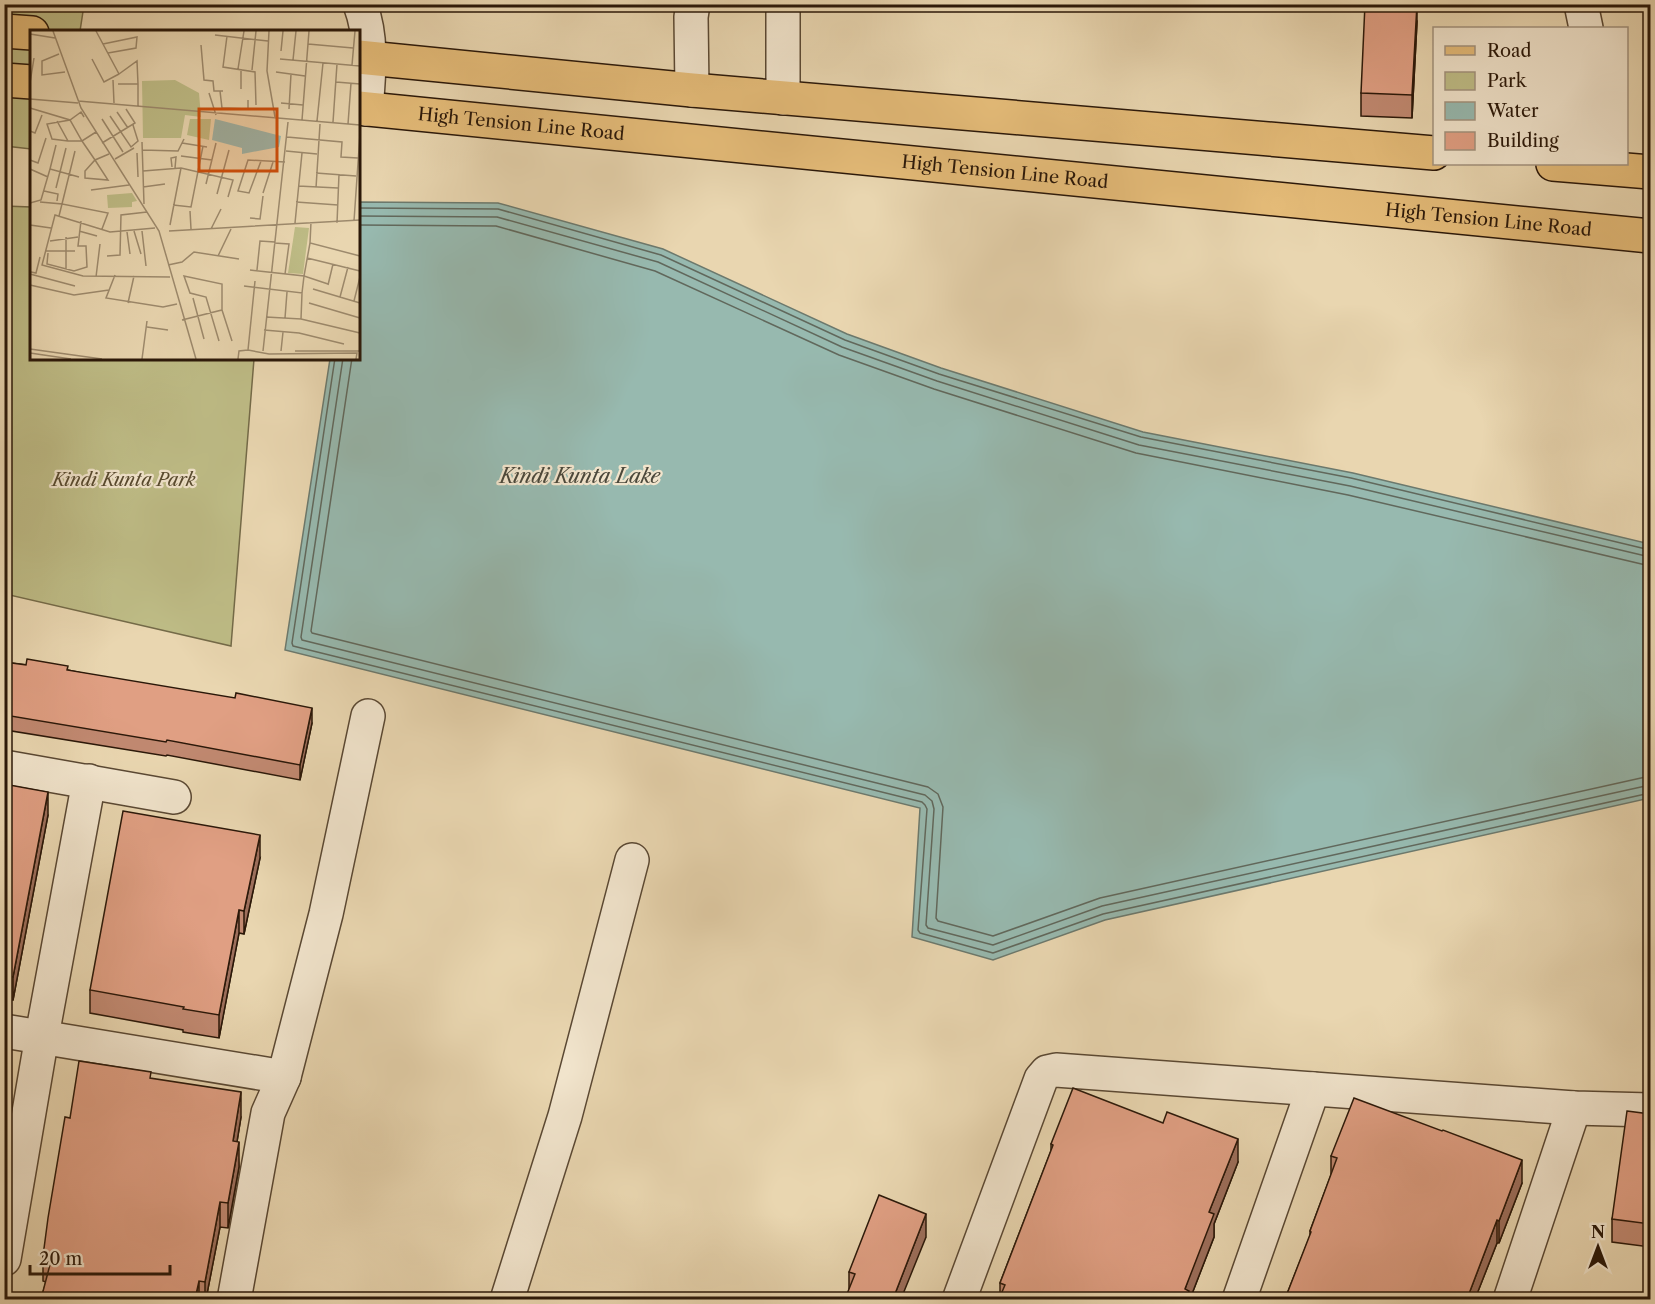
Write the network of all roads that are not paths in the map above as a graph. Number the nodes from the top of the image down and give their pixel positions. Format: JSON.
{"nodes":[{"id":1,"x":360,"y":4,"type":"edge"},
{"id":2,"x":693,"y":4,"type":"edge"},
{"id":3,"x":783,"y":4,"type":"edge"},
{"id":4,"x":1581,"y":4,"type":"edge"},
{"id":5,"x":1586,"y":27,"type":"edge"},
{"id":6,"x":4,"y":31,"type":"edge"},
{"id":7,"x":30,"y":33,"type":"edge"},
{"id":8,"x":364,"y":57,"type":"edge"},
{"id":9,"x":4,"y":80,"type":"edge"},
{"id":10,"x":30,"y":82,"type":"edge"},
{"id":11,"x":692,"y":90,"type":"junction"},
{"id":12,"x":783,"y":98,"type":"junction"},
{"id":13,"x":362,"y":108,"type":"edge"},
{"id":14,"x":1433,"y":153,"type":"edge"},
{"id":15,"x":1582,"y":165,"type":"edge"},
{"id":16,"x":1612,"y":166,"type":"edge"},
{"id":17,"x":1650,"y":172,"type":"edge"},
{"id":18,"x":1650,"y":236,"type":"edge"},
{"id":19,"x":368,"y":716,"type":"dead end"},
{"id":20,"x":4,"y":767,"type":"edge"},
{"id":21,"x":89,"y":781,"type":"junction"},
{"id":22,"x":174,"y":797,"type":"dead end"},
{"id":23,"x":632,"y":860,"type":"dead end"},
{"id":24,"x":4,"y":1031,"type":"edge"},
{"id":25,"x":42,"y":1036,"type":"junction"},
{"id":26,"x":284,"y":1077,"type":"junction"},
{"id":27,"x":1313,"y":1089,"type":"junction"},
{"id":28,"x":1574,"y":1108,"type":"junction"},
{"id":29,"x":1650,"y":1110,"type":"edge"},
{"id":30,"x":4,"y":1259,"type":"edge"},
{"id":31,"x":234,"y":1299,"type":"edge"},
{"id":32,"x":507,"y":1299,"type":"edge"},
{"id":33,"x":959,"y":1299,"type":"edge"},
{"id":34,"x":1239,"y":1299,"type":"edge"},
{"id":35,"x":1510,"y":1299,"type":"edge"}],
"edges":[{"from":1,"to":8,"type":"street"},
{"from":2,"to":11,"type":"street"},
{"from":3,"to":12,"type":"street"},
{"from":4,"to":5,"type":"street"},
{"from":6,"to":7,"type":"main road"},
{"from":8,"to":11,"type":"main road"},
{"from":8,"to":13,"type":"street"},
{"from":9,"to":10,"type":"main road"},
{"from":11,"to":12,"type":"main road"},
{"from":12,"to":14,"type":"main road"},
{"from":13,"to":18,"type":"main road","name":"High Tension Line Road"},
{"from":15,"to":16,"type":"main road"},
{"from":16,"to":17,"type":"main road"},
{"from":19,"to":26,"type":"street"},
{"from":20,"to":21,"type":"street"},
{"from":21,"to":22,"type":"street"},
{"from":21,"to":25,"type":"street"},
{"from":23,"to":32,"type":"street"},
{"from":24,"to":25,"type":"street"},
{"from":25,"to":26,"type":"street"},
{"from":25,"to":30,"type":"street"},
{"from":26,"to":31,"type":"street"},
{"from":27,"to":28,"type":"street"},
{"from":27,"to":33,"type":"street"},
{"from":27,"to":34,"type":"street"},
{"from":28,"to":29,"type":"street"},
{"from":28,"to":35,"type":"street"}]}
